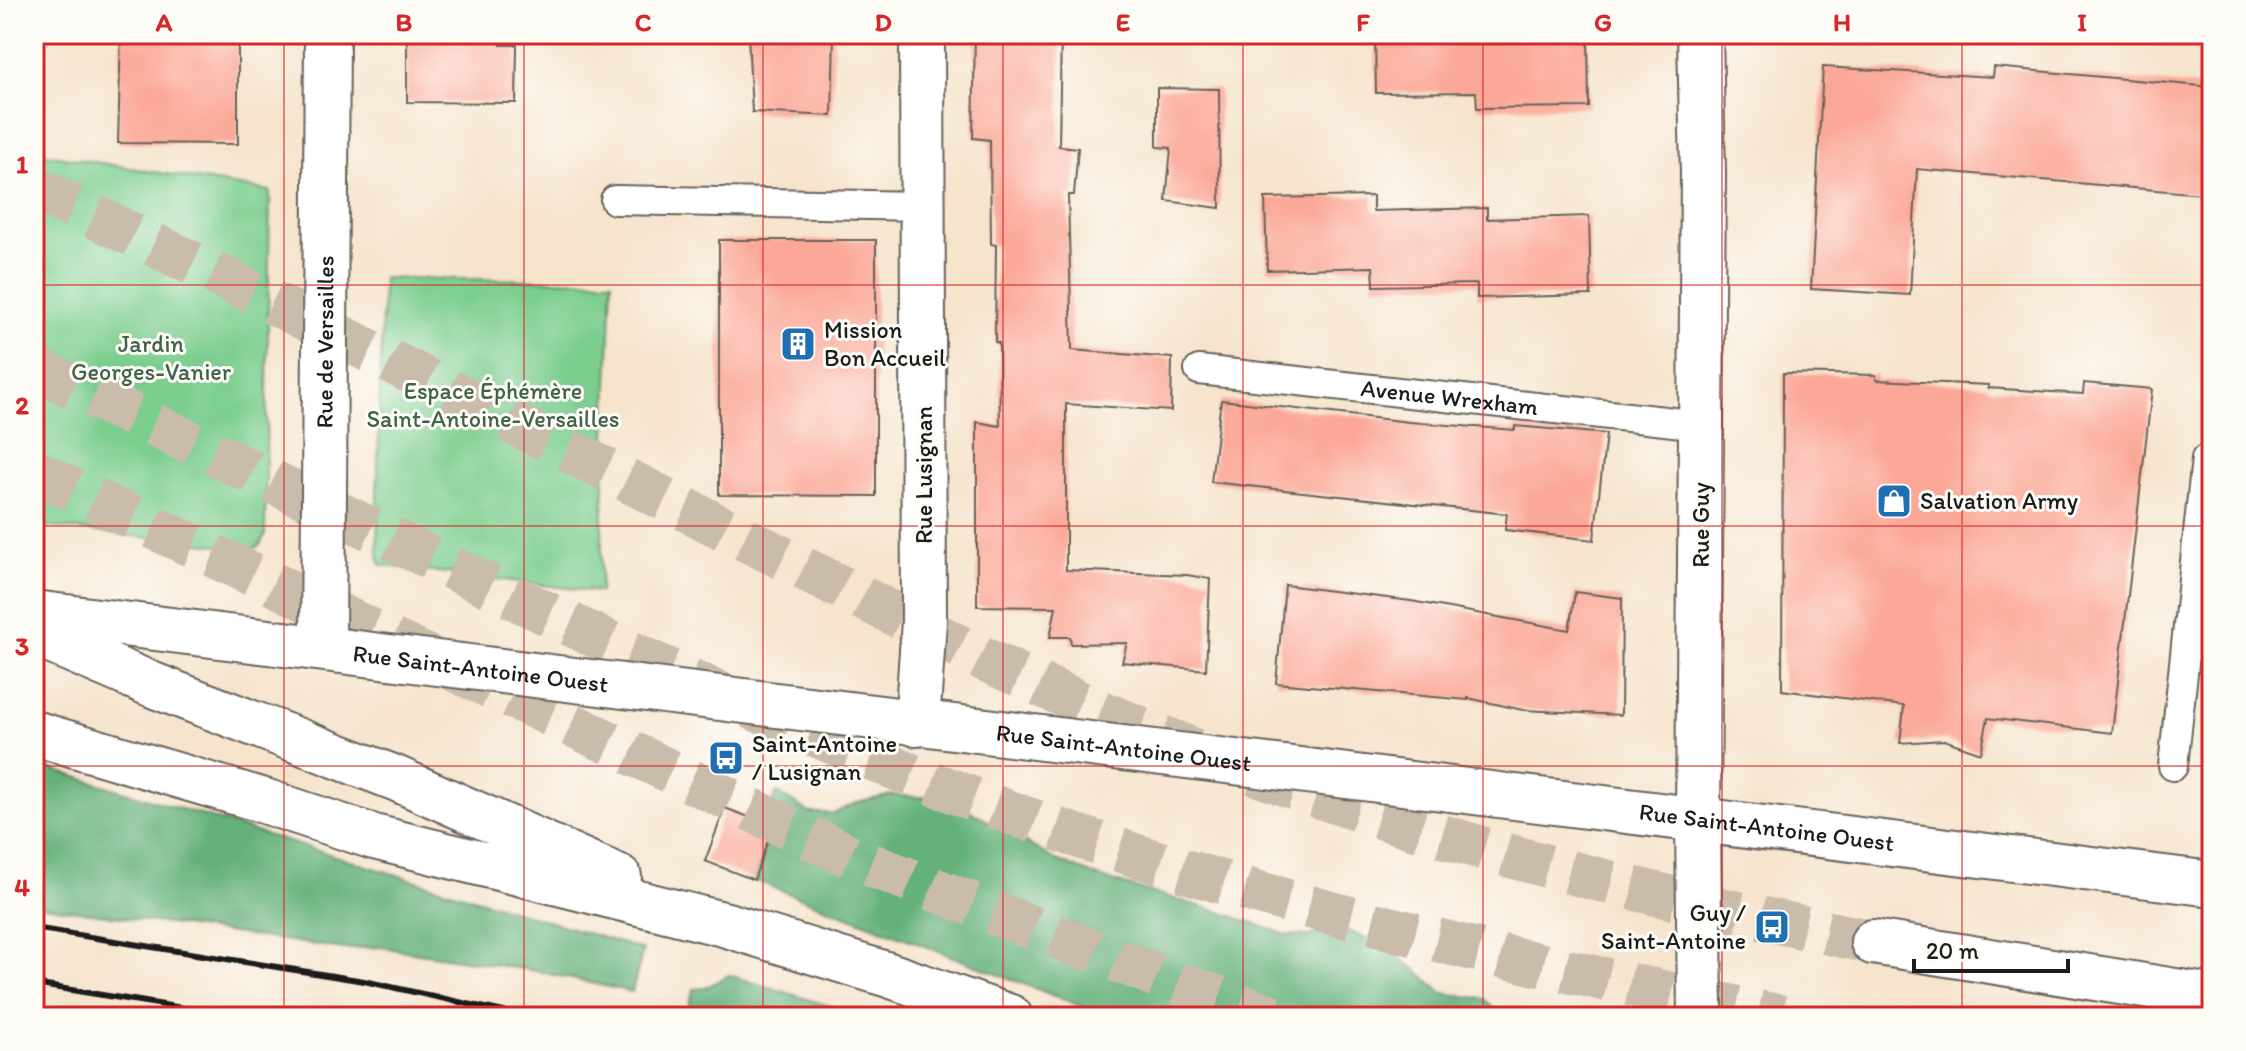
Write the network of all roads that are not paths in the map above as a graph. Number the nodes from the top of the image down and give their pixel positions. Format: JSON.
{"nodes":[{"id":1,"x":327,"y":34,"type":"edge"},
{"id":2,"x":922,"y":34,"type":"edge"},
{"id":3,"x":1700,"y":34,"type":"edge"},
{"id":4,"x":615,"y":200,"type":"dead end"},
{"id":5,"x":921,"y":206,"type":"junction"},
{"id":6,"x":1199,"y":370,"type":"dead end"},
{"id":7,"x":1701,"y":425,"type":"junction"},
{"id":8,"x":2212,"y":460,"type":"edge"},
{"id":9,"x":34,"y":613,"type":"edge"},
{"id":10,"x":34,"y":634,"type":"edge"},
{"id":11,"x":323,"y":648,"type":"junction"},
{"id":12,"x":917,"y":724,"type":"junction"},
{"id":13,"x":34,"y":733,"type":"edge"},
{"id":14,"x":2173,"y":766,"type":"dead end"},
{"id":15,"x":1698,"y":818,"type":"junction"},
{"id":16,"x":2212,"y":884,"type":"edge"},
{"id":17,"x":727,"y":925,"type":"junction"},
{"id":18,"x":1873,"y":942,"type":"tunnel mouth"},
{"id":19,"x":2212,"y":997,"type":"edge"},
{"id":20,"x":1010,"y":1017,"type":"edge"},
{"id":21,"x":1700,"y":1017,"type":"edge"}],
"edges":[{"from":1,"to":11,"type":"main road","name":"Rue de Versailles"},
{"from":2,"to":5,"type":"main road","name":"Rue Lusignan"},
{"from":3,"to":7,"type":"main road","name":"Rue Guy"},
{"from":4,"to":5,"type":"lane"},
{"from":5,"to":12,"type":"main road","name":"Rue Lusignan"},
{"from":6,"to":7,"type":"lane","name":"Avenue Wrexham"},
{"from":7,"to":15,"type":"main road","name":"Rue Guy"},
{"from":8,"to":14,"type":"lane"},
{"from":9,"to":11,"type":"main road","name":"Rue Saint-Antoine Ouest"},
{"from":10,"to":17,"type":"main road"},
{"from":11,"to":12,"type":"main road","name":"Rue Saint-Antoine Ouest"},
{"from":12,"to":15,"type":"main road","name":"Rue Saint-Antoine Ouest"},
{"from":13,"to":17,"type":"main road"},
{"from":15,"to":16,"type":"main road","name":"Rue Saint-Antoine Ouest"},
{"from":15,"to":21,"type":"main road","name":"Rue Guy"},
{"from":17,"to":20,"type":"main road"},
{"from":18,"to":19,"type":"main road"}]}
